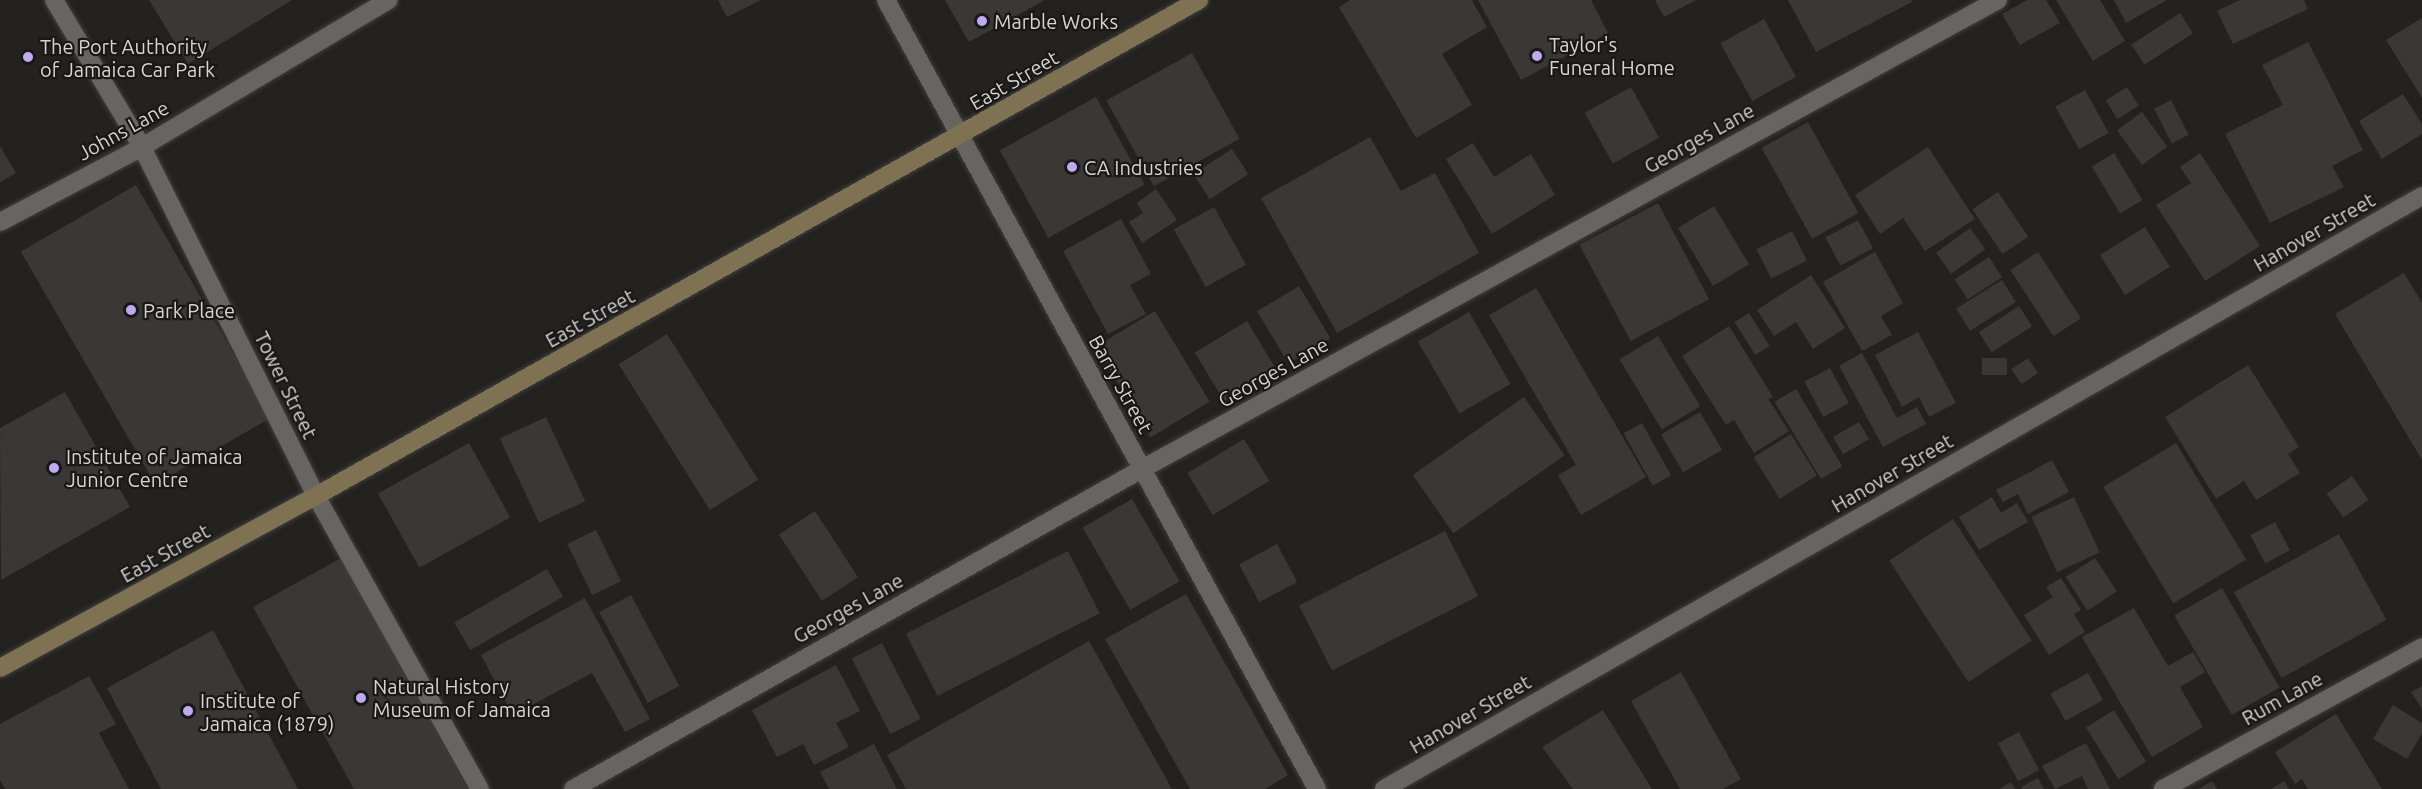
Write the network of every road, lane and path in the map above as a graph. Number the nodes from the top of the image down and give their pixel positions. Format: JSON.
{"nodes":[{"id":1,"x":54,"y":0,"type":"edge"},
{"id":2,"x":389,"y":0,"type":"edge"},
{"id":3,"x":885,"y":0,"type":"edge"},
{"id":4,"x":1199,"y":0,"type":"edge"},
{"id":5,"x":1998,"y":0,"type":"edge"},
{"id":6,"x":960,"y":137,"type":"junction"},
{"id":7,"x":142,"y":147,"type":"junction"},
{"id":8,"x":2422,"y":196,"type":"edge"},
{"id":9,"x":0,"y":222,"type":"edge"},
{"id":10,"x":1142,"y":469,"type":"junction"},
{"id":11,"x":316,"y":496,"type":"junction"},
{"id":12,"x":2422,"y":647,"type":"edge"},
{"id":13,"x":0,"y":668,"type":"edge"},
{"id":14,"x":480,"y":789,"type":"edge"},
{"id":15,"x":573,"y":789,"type":"edge"},
{"id":16,"x":1317,"y":789,"type":"edge"},
{"id":17,"x":1384,"y":789,"type":"edge"},
{"id":18,"x":2163,"y":789,"type":"edge"}],
"edges":[{"from":1,"to":7,"type":"street","name":"Tower Street"},
{"from":2,"to":7,"type":"street","name":"Johns Lane"},
{"from":3,"to":6,"type":"street","name":"Barry Street"},
{"from":4,"to":6,"type":"main road","name":"East Street"},
{"from":5,"to":10,"type":"street","name":"Georges Lane"},
{"from":6,"to":10,"type":"street","name":"Barry Street"},
{"from":6,"to":11,"type":"main road","name":"East Street"},
{"from":7,"to":9,"type":"street","name":"Johns Lane"},
{"from":7,"to":11,"type":"street","name":"Tower Street"},
{"from":8,"to":17,"type":"street","name":"Hanover Street"},
{"from":10,"to":15,"type":"street","name":"Georges Lane"},
{"from":10,"to":16,"type":"street","name":"Barry Street"},
{"from":11,"to":13,"type":"main road","name":"East Street"},
{"from":11,"to":14,"type":"street","name":"Tower Street"},
{"from":12,"to":18,"type":"street","name":"Rum Lane"}]}
